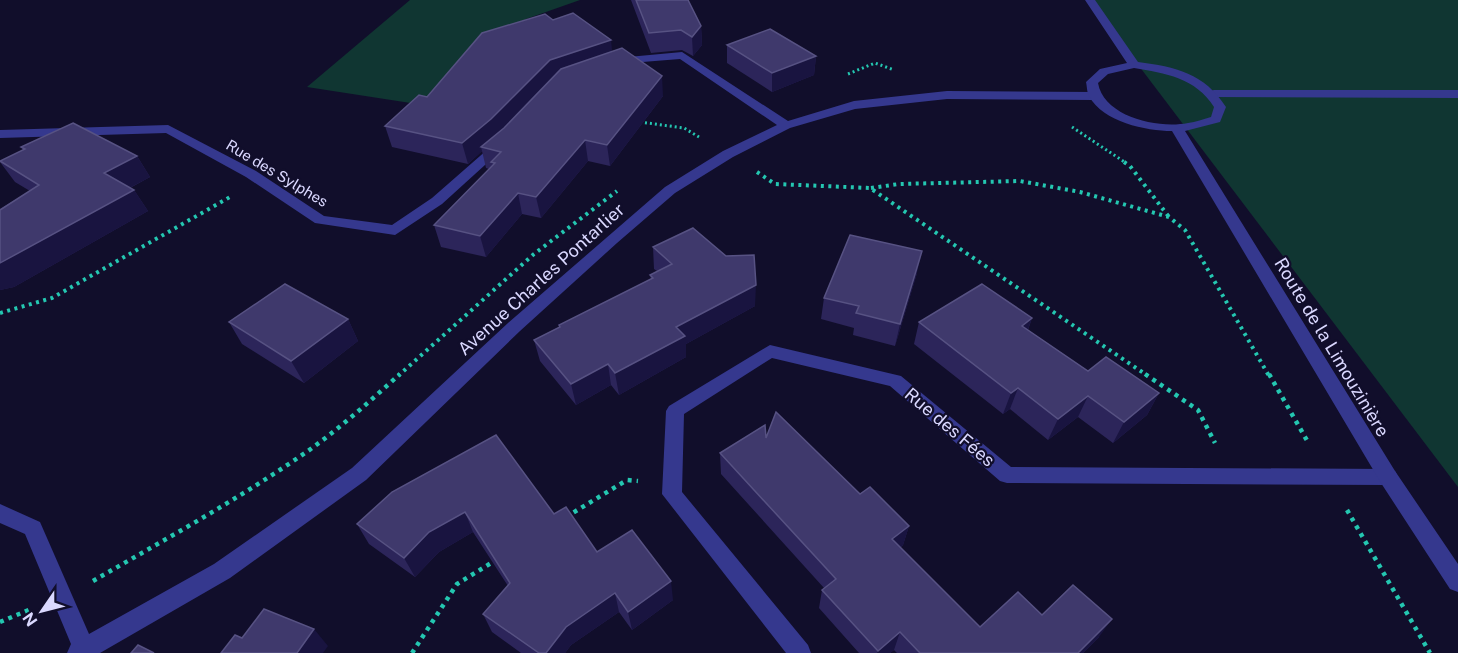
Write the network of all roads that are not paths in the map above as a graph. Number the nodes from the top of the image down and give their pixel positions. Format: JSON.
{"nodes":[{"id":1,"x":1090,"y":0,"type":"edge"},
{"id":2,"x":1134,"y":65,"type":"junction"},
{"id":3,"x":608,"y":67,"type":"edge"},
{"id":4,"x":1214,"y":94,"type":"junction"},
{"id":5,"x":1458,"y":94,"type":"edge"},
{"id":6,"x":1094,"y":96,"type":"junction"},
{"id":7,"x":786,"y":125,"type":"junction"},
{"id":8,"x":1177,"y":129,"type":"junction"},
{"id":9,"x":0,"y":134,"type":"edge"},
{"id":10,"x":55,"y":134,"type":"junction"},
{"id":11,"x":510,"y":136,"type":"edge"},
{"id":12,"x":36,"y":145,"type":"edge"},
{"id":13,"x":1388,"y":477,"type":"junction"},
{"id":14,"x":0,"y":513,"type":"edge"},
{"id":15,"x":1458,"y":582,"type":"edge"},
{"id":16,"x":83,"y":652,"type":"edge"},
{"id":17,"x":800,"y":653,"type":"edge"}],
"edges":[{"from":1,"to":2,"type":"street"},
{"from":2,"to":4,"type":"street"},
{"from":2,"to":6,"type":"street"},
{"from":3,"to":7,"type":"street"},
{"from":4,"to":5,"type":"street"},
{"from":4,"to":8,"type":"street"},
{"from":6,"to":7,"type":"street","name":"Avenue Charles Pontarlier"},
{"from":6,"to":8,"type":"street"},
{"from":7,"to":16,"type":"street","name":"Avenue Charles Pontarlier"},
{"from":8,"to":13,"type":"street","name":"Route de la Limouzinière"},
{"from":9,"to":10,"type":"street","name":"Rue des Sylphes"},
{"from":10,"to":11,"type":"street","name":"Rue des Sylphes"},
{"from":10,"to":12,"type":"street"},
{"from":13,"to":15,"type":"street","name":"Route de la Limouzinière"},
{"from":13,"to":17,"type":"street","name":"Rue des Fées"},
{"from":14,"to":16,"type":"street"}]}
